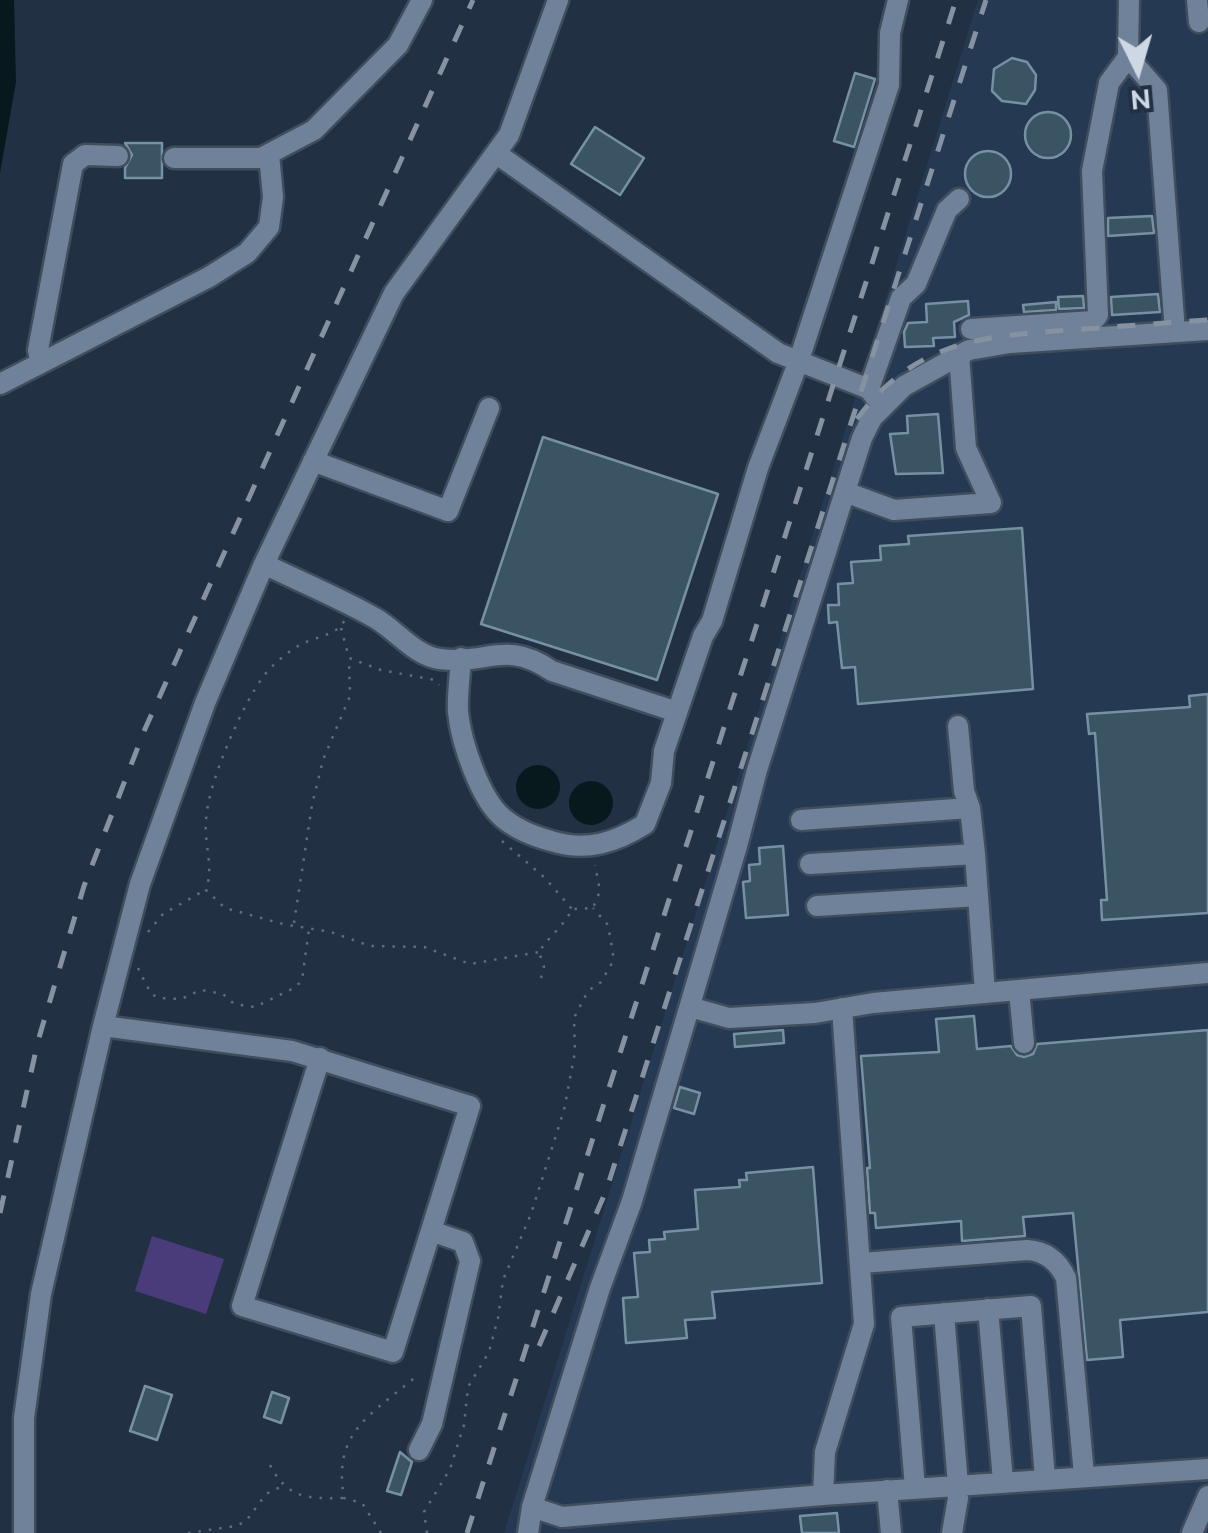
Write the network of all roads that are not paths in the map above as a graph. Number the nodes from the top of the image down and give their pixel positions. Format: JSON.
{"nodes":[{"id":1,"x":422,"y":0,"type":"edge"},
{"id":2,"x":558,"y":0,"type":"edge"},
{"id":3,"x":898,"y":0,"type":"edge"},
{"id":4,"x":1129,"y":0,"type":"edge"},
{"id":5,"x":1197,"y":0,"type":"edge"},
{"id":6,"x":1199,"y":22,"type":"dead end"},
{"id":7,"x":1128,"y":58,"type":"junction"},
{"id":8,"x":269,"y":154,"type":"junction"},
{"id":9,"x":497,"y":154,"type":"junction"},
{"id":10,"x":118,"y":156,"type":"dead end"},
{"id":11,"x":174,"y":158,"type":"dead end"},
{"id":12,"x":959,"y":199,"type":"dead end"},
{"id":13,"x":971,"y":329,"type":"dead end"},
{"id":14,"x":1208,"y":330,"type":"edge"},
{"id":15,"x":1175,"y":332,"type":"junction"},
{"id":16,"x":959,"y":355,"type":"junction"},
{"id":17,"x":40,"y":361,"type":"junction"},
{"id":18,"x":798,"y":363,"type":"junction"},
{"id":19,"x":0,"y":384,"type":"edge"},
{"id":20,"x":868,"y":389,"type":"junction"},
{"id":21,"x":883,"y":406,"type":"junction"},
{"id":22,"x":488,"y":408,"type":"dead end"},
{"id":23,"x":313,"y":461,"type":"junction"},
{"id":24,"x":845,"y":492,"type":"junction"},
{"id":25,"x":264,"y":564,"type":"junction"},
{"id":26,"x":461,"y":658,"type":"junction"},
{"id":27,"x":677,"y":712,"type":"junction"},
{"id":28,"x":958,"y":726,"type":"dead end"},
{"id":29,"x":970,"y":808,"type":"junction"},
{"id":30,"x":800,"y":820,"type":"dead end"},
{"id":31,"x":975,"y":854,"type":"junction"},
{"id":32,"x":810,"y":864,"type":"dead end"},
{"id":33,"x":978,"y":896,"type":"junction"},
{"id":34,"x":817,"y":906,"type":"dead end"},
{"id":35,"x":1208,"y":973,"type":"edge"},
{"id":36,"x":1020,"y":990,"type":"junction"},
{"id":37,"x":985,"y":993,"type":"junction"},
{"id":38,"x":690,"y":1007,"type":"junction"},
{"id":39,"x":842,"y":1008,"type":"junction"},
{"id":40,"x":103,"y":1026,"type":"junction"},
{"id":41,"x":1024,"y":1043,"type":"dead end"},
{"id":42,"x":320,"y":1058,"type":"junction"},
{"id":43,"x":431,"y":1231,"type":"junction"},
{"id":44,"x":862,"y":1264,"type":"junction"},
{"id":45,"x":988,"y":1310,"type":"junction"},
{"id":46,"x":944,"y":1313,"type":"junction"},
{"id":47,"x":419,"y":1450,"type":"dead end"},
{"id":48,"x":1208,"y":1469,"type":"edge"},
{"id":49,"x":1084,"y":1475,"type":"junction"},
{"id":50,"x":1045,"y":1478,"type":"junction"},
{"id":51,"x":1002,"y":1481,"type":"junction"},
{"id":52,"x":957,"y":1485,"type":"junction"},
{"id":53,"x":915,"y":1488,"type":"junction"},
{"id":54,"x":886,"y":1490,"type":"junction"},
{"id":55,"x":823,"y":1494,"type":"junction"},
{"id":56,"x":1208,"y":1496,"type":"edge"},
{"id":57,"x":532,"y":1507,"type":"junction"},
{"id":58,"x":24,"y":1533,"type":"edge"},
{"id":59,"x":528,"y":1533,"type":"edge"},
{"id":60,"x":891,"y":1533,"type":"edge"},
{"id":61,"x":952,"y":1533,"type":"edge"},
{"id":62,"x":1192,"y":1533,"type":"edge"}],
"edges":[{"from":1,"to":8,"type":"street"},
{"from":2,"to":9,"type":"street"},
{"from":3,"to":18,"type":"street"},
{"from":4,"to":7,"type":"street"},
{"from":5,"to":6,"type":"street"},
{"from":7,"to":13,"type":"street"},
{"from":7,"to":15,"type":"street"},
{"from":8,"to":11,"type":"street"},
{"from":8,"to":17,"type":"street"},
{"from":9,"to":18,"type":"street"},
{"from":9,"to":23,"type":"street"},
{"from":10,"to":17,"type":"street"},
{"from":12,"to":20,"type":"street"},
{"from":14,"to":15,"type":"street"},
{"from":15,"to":16,"type":"street"},
{"from":16,"to":21,"type":"street"},
{"from":16,"to":24,"type":"street"},
{"from":17,"to":19,"type":"street"},
{"from":18,"to":20,"type":"street"},
{"from":18,"to":27,"type":"street"},
{"from":20,"to":21,"type":"street"},
{"from":21,"to":24,"type":"street"},
{"from":22,"to":23,"type":"street"},
{"from":23,"to":25,"type":"street"},
{"from":24,"to":38,"type":"street"},
{"from":25,"to":26,"type":"street"},
{"from":25,"to":40,"type":"street"},
{"from":26,"to":27,"type":"street"},
{"from":26,"to":27,"type":"street"},
{"from":28,"to":29,"type":"street"},
{"from":29,"to":30,"type":"street"},
{"from":29,"to":31,"type":"street"},
{"from":31,"to":32,"type":"street"},
{"from":31,"to":33,"type":"street"},
{"from":33,"to":34,"type":"street"},
{"from":33,"to":37,"type":"street"},
{"from":35,"to":36,"type":"street"},
{"from":36,"to":37,"type":"street"},
{"from":36,"to":41,"type":"street"},
{"from":37,"to":39,"type":"street"},
{"from":38,"to":39,"type":"street"},
{"from":38,"to":57,"type":"street"},
{"from":39,"to":44,"type":"street"},
{"from":40,"to":42,"type":"street"},
{"from":40,"to":58,"type":"street"},
{"from":42,"to":43,"type":"street"},
{"from":42,"to":43,"type":"street"},
{"from":43,"to":47,"type":"street"},
{"from":44,"to":49,"type":"street"},
{"from":44,"to":55,"type":"street"},
{"from":45,"to":46,"type":"street"},
{"from":45,"to":50,"type":"street"},
{"from":45,"to":51,"type":"street"},
{"from":46,"to":52,"type":"street"},
{"from":46,"to":53,"type":"street"},
{"from":48,"to":49,"type":"street"},
{"from":49,"to":50,"type":"street"},
{"from":50,"to":51,"type":"street"},
{"from":51,"to":52,"type":"street"},
{"from":52,"to":53,"type":"street"},
{"from":52,"to":61,"type":"street"},
{"from":53,"to":54,"type":"street"},
{"from":54,"to":55,"type":"street"},
{"from":54,"to":60,"type":"street"},
{"from":55,"to":57,"type":"street"},
{"from":56,"to":62,"type":"street"},
{"from":57,"to":59,"type":"street"}]}
